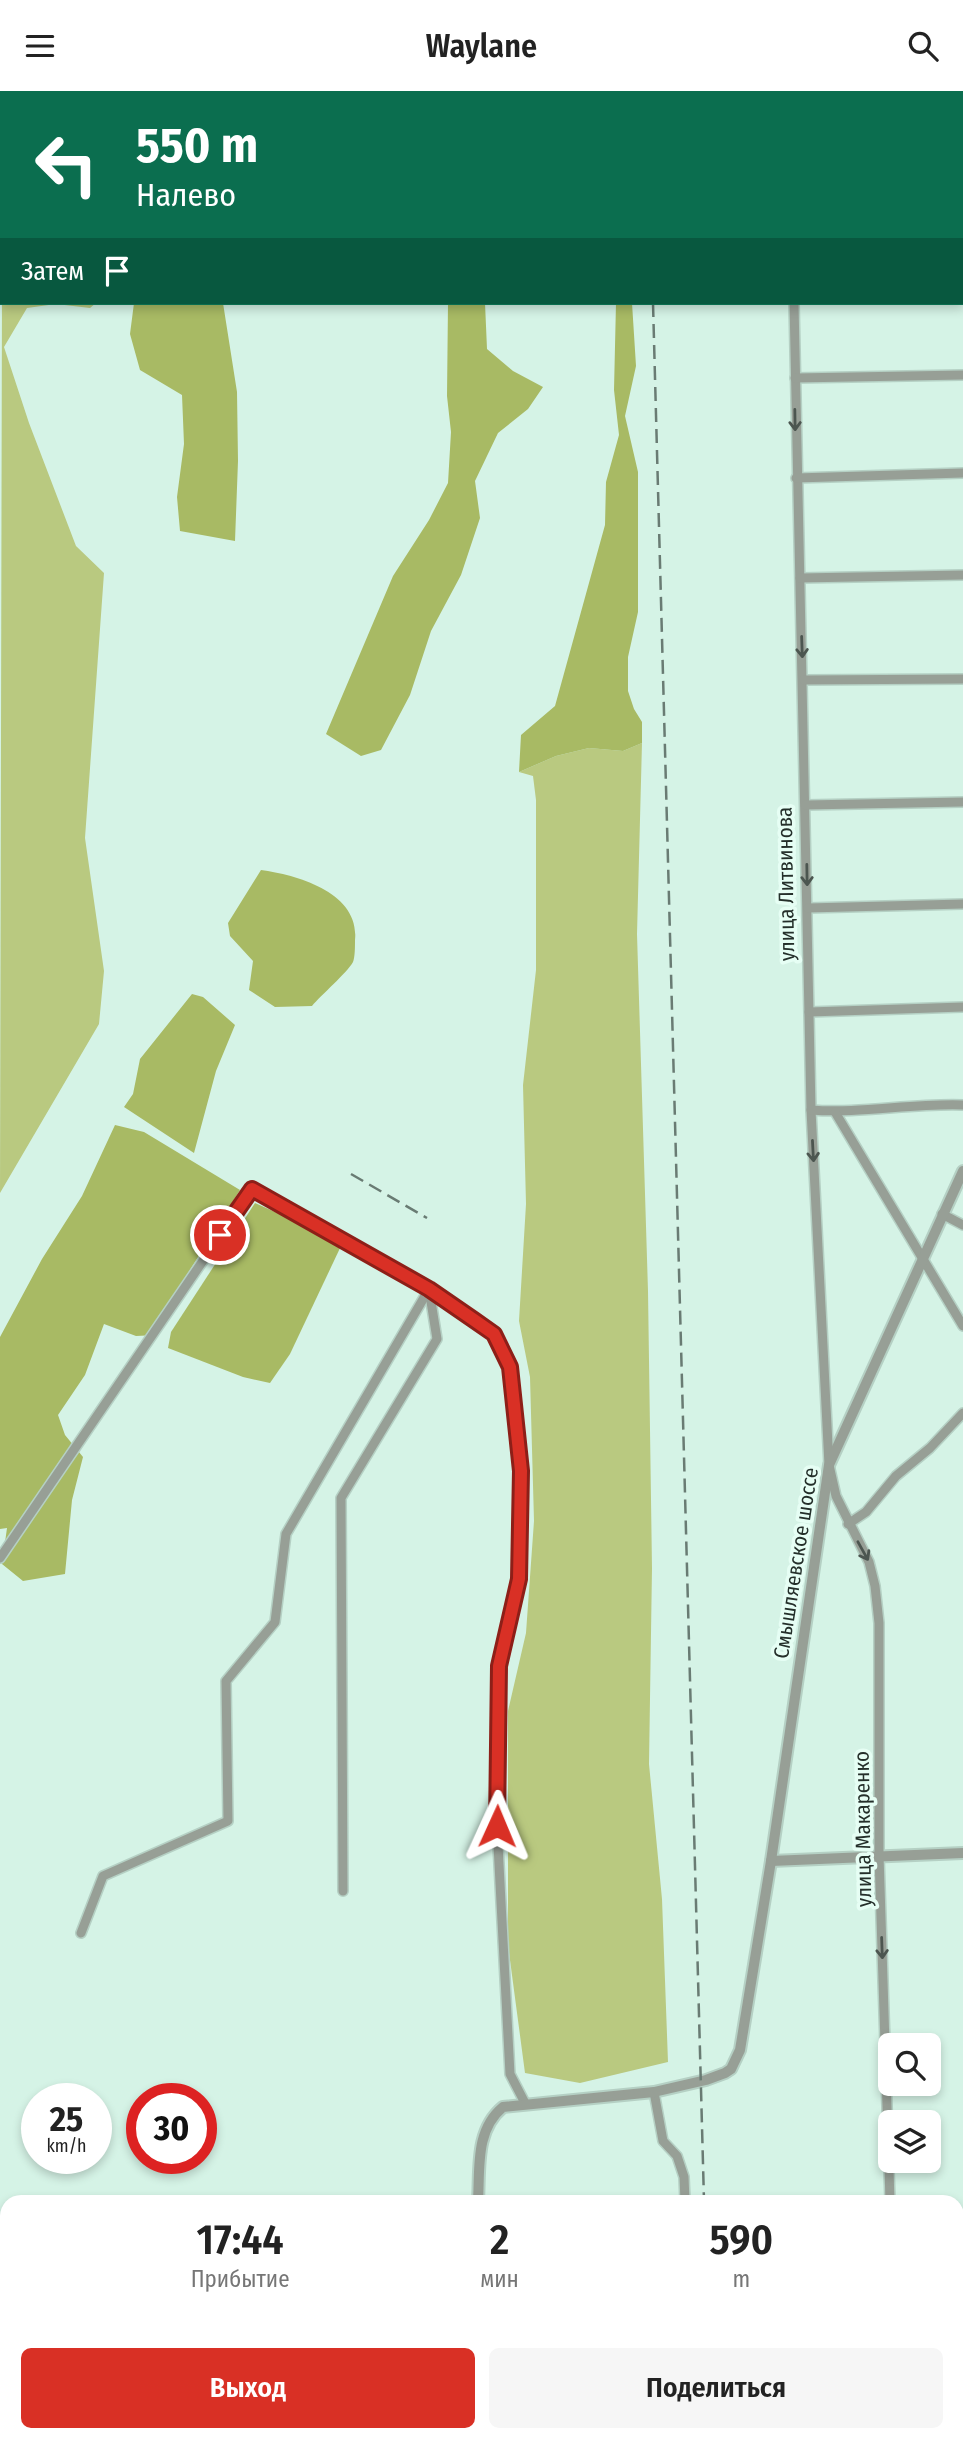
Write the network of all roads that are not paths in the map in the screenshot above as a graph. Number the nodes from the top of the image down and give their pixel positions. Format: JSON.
{"nodes":[{"id":1,"x":794,"y":305,"type":"edge"},
{"id":2,"x":963,"y":375,"type":"edge"},
{"id":3,"x":795,"y":378,"type":"junction"},
{"id":4,"x":963,"y":473,"type":"edge"},
{"id":5,"x":796,"y":478,"type":"junction"},
{"id":6,"x":963,"y":576,"type":"edge"},
{"id":7,"x":800,"y":578,"type":"junction"},
{"id":8,"x":963,"y":679,"type":"edge"},
{"id":9,"x":804,"y":680,"type":"junction"},
{"id":10,"x":963,"y":801,"type":"edge"},
{"id":11,"x":806,"y":804,"type":"junction"},
{"id":12,"x":963,"y":904,"type":"edge"},
{"id":13,"x":808,"y":908,"type":"junction"},
{"id":14,"x":963,"y":1007,"type":"edge"},
{"id":15,"x":809,"y":1012,"type":"junction"},
{"id":16,"x":963,"y":1105,"type":"edge"},
{"id":17,"x":811,"y":1110,"type":"junction"},
{"id":18,"x":835,"y":1112,"type":"junction"},
{"id":19,"x":963,"y":1171,"type":"edge"},
{"id":20,"x":942,"y":1215,"type":"junction"},
{"id":21,"x":963,"y":1226,"type":"edge"},
{"id":22,"x":923,"y":1256,"type":"junction"},
{"id":23,"x":429,"y":1289,"type":"junction"},
{"id":24,"x":963,"y":1326,"type":"edge"},
{"id":25,"x":963,"y":1413,"type":"edge"},
{"id":26,"x":829,"y":1465,"type":"junction"},
{"id":27,"x":848,"y":1524,"type":"junction"},
{"id":28,"x":0,"y":1558,"type":"edge"},
{"id":29,"x":963,"y":1853,"type":"edge"},
{"id":30,"x":880,"y":1855,"type":"junction"},
{"id":31,"x":771,"y":1861,"type":"junction"},
{"id":32,"x":343,"y":1891,"type":"dead end"},
{"id":33,"x":81,"y":1933,"type":"dead end"},
{"id":34,"x":654,"y":2092,"type":"junction"},
{"id":35,"x":525,"y":2103,"type":"junction"},
{"id":36,"x":478,"y":2195,"type":"edge"},
{"id":37,"x":685,"y":2195,"type":"edge"},
{"id":38,"x":890,"y":2195,"type":"edge"}],
"edges":[{"from":1,"to":3,"type":"street","name":"улица Литвинова"},
{"from":2,"to":3,"type":"street"},
{"from":3,"to":5,"type":"street","name":"улица Литвинова","one_way":true},
{"from":4,"to":5,"type":"street"},
{"from":5,"to":7,"type":"street","name":"улица Литвинова"},
{"from":6,"to":7,"type":"street"},
{"from":7,"to":9,"type":"street","name":"улица Литвинова","one_way":true},
{"from":8,"to":9,"type":"street"},
{"from":9,"to":11,"type":"street","name":"улица Литвинова"},
{"from":10,"to":11,"type":"street"},
{"from":11,"to":13,"type":"street","name":"улица Литвинова","one_way":true},
{"from":12,"to":13,"type":"street"},
{"from":13,"to":15,"type":"street","name":"улица Литвинова"},
{"from":14,"to":15,"type":"street"},
{"from":15,"to":17,"type":"street","name":"улица Литвинова"},
{"from":16,"to":18,"type":"street"},
{"from":17,"to":18,"type":"street"},
{"from":17,"to":26,"type":"street","name":"улица Литвинова","one_way":true},
{"from":18,"to":22,"type":"street"},
{"from":19,"to":20,"type":"street","name":"Смышляевское шоссе"},
{"from":20,"to":21,"type":"street"},
{"from":20,"to":22,"type":"street","name":"Смышляевское шоссе"},
{"from":22,"to":24,"type":"street"},
{"from":22,"to":26,"type":"street","name":"Смышляевское шоссе"},
{"from":23,"to":28,"type":"street"},
{"from":23,"to":32,"type":"street"},
{"from":23,"to":33,"type":"street"},
{"from":23,"to":35,"type":"street"},
{"from":25,"to":27,"type":"street"},
{"from":26,"to":27,"type":"street","name":"улица Макаренко"},
{"from":26,"to":31,"type":"street","name":"Смышляевское шоссе"},
{"from":27,"to":30,"type":"street","name":"улица Макаренко","one_way":true},
{"from":29,"to":30,"type":"street"},
{"from":30,"to":31,"type":"street"},
{"from":30,"to":38,"type":"street","name":"улица Макаренко","one_way":true},
{"from":31,"to":34,"type":"street","name":"Смышляевское шоссе"},
{"from":34,"to":35,"type":"street","name":"Смышляевское шоссе"},
{"from":34,"to":37,"type":"street"},
{"from":35,"to":36,"type":"street","name":"Смышляевское шоссе"}]}
